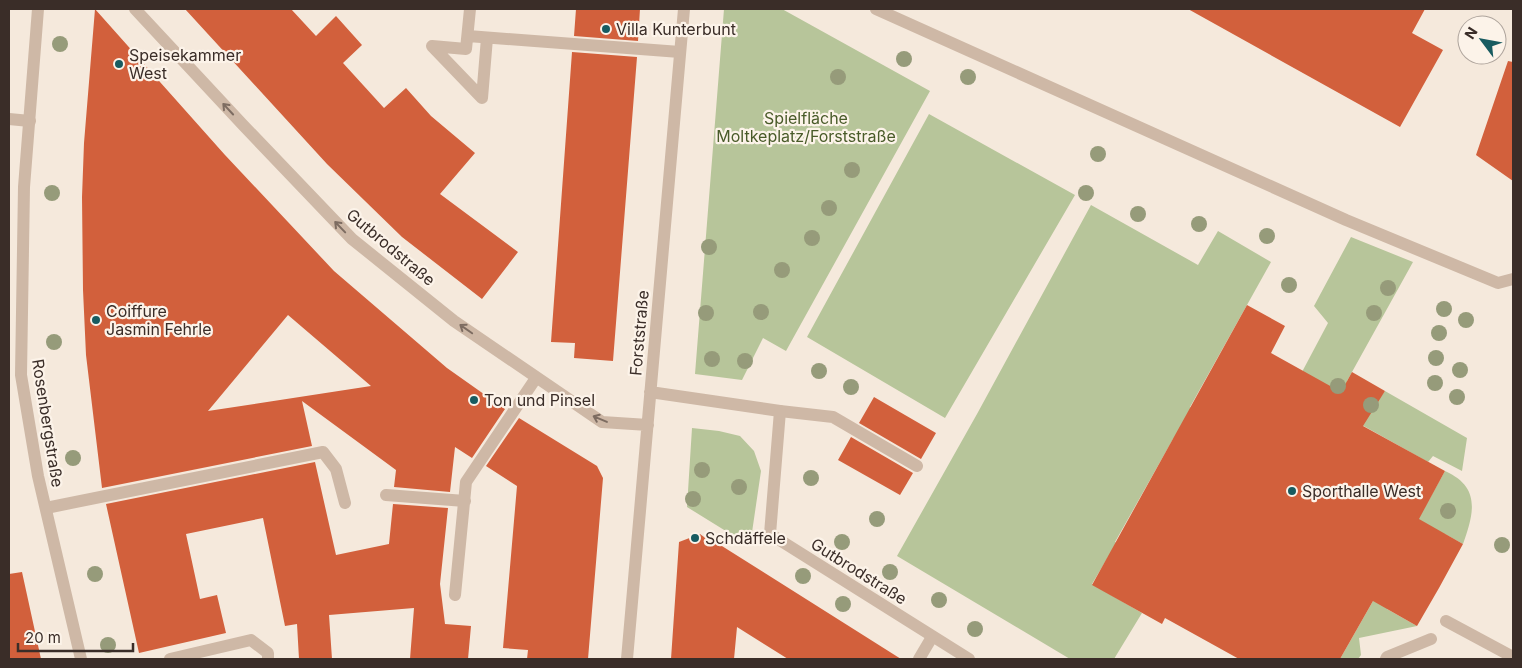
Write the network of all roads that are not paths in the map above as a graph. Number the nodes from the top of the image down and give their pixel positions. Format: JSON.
{"nodes":[{"id":1,"x":38,"y":9,"type":"edge"},
{"id":2,"x":135,"y":9,"type":"edge"},
{"id":3,"x":470,"y":9,"type":"edge"},
{"id":4,"x":684,"y":9,"type":"edge"},
{"id":5,"x":876,"y":9,"type":"edge"},
{"id":6,"x":468,"y":36,"type":"junction"},
{"id":7,"x":487,"y":38,"type":"junction"},
{"id":8,"x":680,"y":52,"type":"junction"},
{"id":9,"x":9,"y":119,"type":"edge"},
{"id":10,"x":30,"y":121,"type":"junction"},
{"id":11,"x":1513,"y":280,"type":"edge"},
{"id":12,"x":536,"y":378,"type":"junction"},
{"id":13,"x":650,"y":392,"type":"junction"},
{"id":14,"x":780,"y":411,"type":"junction"},
{"id":15,"x":648,"y":425,"type":"junction"},
{"id":16,"x":917,"y":466,"type":"dead end"},
{"id":17,"x":386,"y":495,"type":"dead end"},
{"id":18,"x":465,"y":501,"type":"junction"},
{"id":19,"x":345,"y":503,"type":"dead end"},
{"id":20,"x":46,"y":508,"type":"junction"},
{"id":21,"x":456,"y":595,"type":"dead end"},
{"id":22,"x":1446,"y":621,"type":"dead end"},
{"id":23,"x":932,"y":637,"type":"junction"},
{"id":24,"x":1432,"y":639,"type":"dead end"},
{"id":25,"x":1513,"y":657,"type":"edge"},
{"id":26,"x":81,"y":659,"type":"edge"},
{"id":27,"x":170,"y":659,"type":"edge"},
{"id":28,"x":268,"y":659,"type":"edge"},
{"id":29,"x":627,"y":659,"type":"edge"},
{"id":30,"x":919,"y":659,"type":"edge"},
{"id":31,"x":969,"y":659,"type":"edge"},
{"id":32,"x":1386,"y":659,"type":"edge"}],
"edges":[{"from":1,"to":10,"type":"street","name":"Rosenbergstraße"},
{"from":12,"to":2,"type":"street","name":"Gutbrodstraße","one_way":true},
{"from":3,"to":6,"type":"street"},
{"from":4,"to":8,"type":"street","name":"Forststraße"},
{"from":5,"to":11,"type":"street"},
{"from":6,"to":7,"type":"street"},
{"from":6,"to":7,"type":"street"},
{"from":7,"to":8,"type":"street"},
{"from":8,"to":13,"type":"street","name":"Forststraße"},
{"from":9,"to":10,"type":"street"},
{"from":10,"to":20,"type":"street","name":"Rosenbergstraße"},
{"from":15,"to":12,"type":"street","name":"Gutbrodstraße","one_way":true},
{"from":12,"to":18,"type":"street"},
{"from":13,"to":14,"type":"street"},
{"from":13,"to":15,"type":"street","name":"Forststraße"},
{"from":14,"to":16,"type":"street"},
{"from":14,"to":23,"type":"street","name":"Gutbrodstraße"},
{"from":15,"to":29,"type":"street","name":"Forststraße"},
{"from":17,"to":18,"type":"street"},
{"from":18,"to":21,"type":"street"},
{"from":19,"to":20,"type":"street"},
{"from":20,"to":26,"type":"street","name":"Rosenbergstraße"},
{"from":22,"to":25,"type":"street"},
{"from":23,"to":30,"type":"street"},
{"from":23,"to":31,"type":"street","name":"Gutbrodstraße"},
{"from":24,"to":32,"type":"street"},
{"from":27,"to":28,"type":"street"}]}
